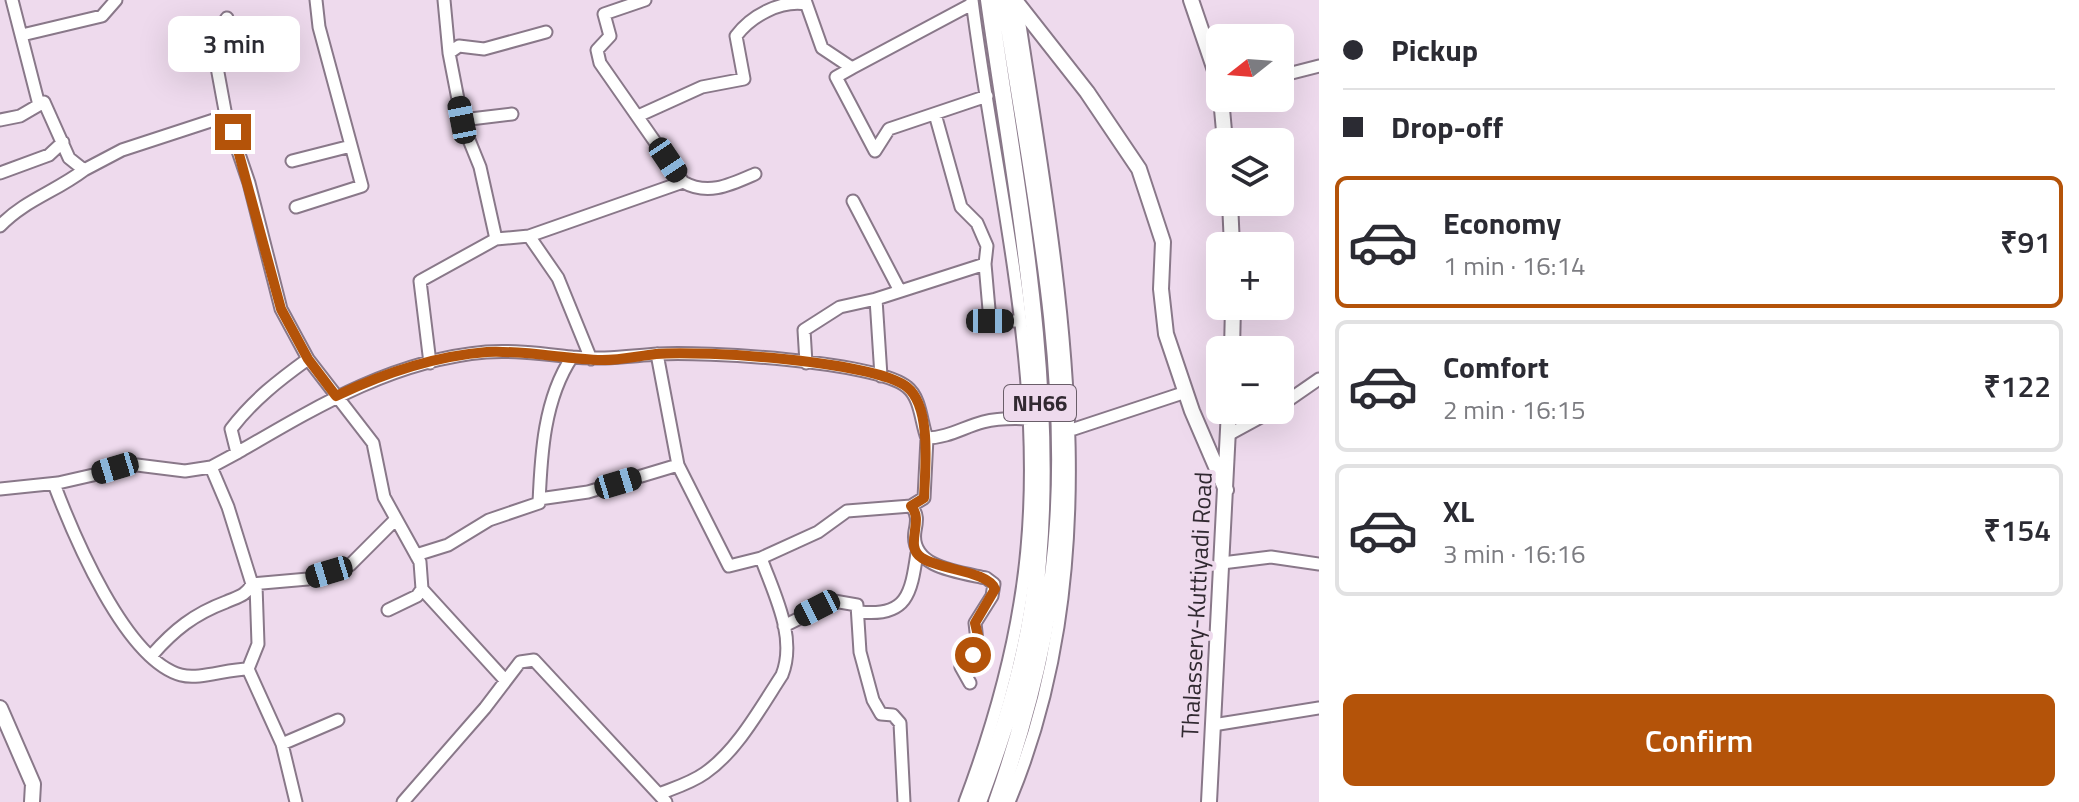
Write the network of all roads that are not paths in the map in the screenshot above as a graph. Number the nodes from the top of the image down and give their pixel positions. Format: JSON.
{"nodes":[{"id":1,"x":12,"y":0,"type":"edge"},
{"id":2,"x":116,"y":0,"type":"edge"},
{"id":3,"x":316,"y":0,"type":"edge"},
{"id":4,"x":444,"y":0,"type":"edge"},
{"id":5,"x":604,"y":0,"type":"edge"},
{"id":6,"x":645,"y":0,"type":"edge"},
{"id":7,"x":1191,"y":0,"type":"edge"},
{"id":8,"x":978,"y":1,"type":"edge"},
{"id":9,"x":1013,"y":1,"type":"edge"},
{"id":10,"x":805,"y":2,"type":"edge"},
{"id":11,"x":604,"y":14,"type":"junction"},
{"id":12,"x":227,"y":18,"type":"dead end"},
{"id":13,"x":546,"y":32,"type":"dead end"},
{"id":14,"x":22,"y":35,"type":"junction"},
{"id":15,"x":1206,"y":44,"type":"edge"},
{"id":16,"x":449,"y":53,"type":"junction"},
{"id":17,"x":1319,"y":66,"type":"edge"},
{"id":18,"x":852,"y":68,"type":"junction"},
{"id":19,"x":1294,"y":72,"type":"edge"},
{"id":20,"x":987,"y":96,"type":"junction"},
{"id":21,"x":39,"y":105,"type":"junction"},
{"id":22,"x":512,"y":114,"type":"dead end"},
{"id":23,"x":935,"y":114,"type":"junction"},
{"id":24,"x":226,"y":116,"type":"junction"},
{"id":25,"x":638,"y":116,"type":"junction"},
{"id":26,"x":0,"y":120,"type":"edge"},
{"id":27,"x":462,"y":120,"type":"junction"},
{"id":28,"x":63,"y":142,"type":"junction"},
{"id":29,"x":351,"y":146,"type":"junction"},
{"id":30,"x":292,"y":161,"type":"dead end"},
{"id":31,"x":84,"y":170,"type":"junction"},
{"id":32,"x":0,"y":173,"type":"edge"},
{"id":33,"x":755,"y":174,"type":"dead end"},
{"id":34,"x":683,"y":182,"type":"junction"},
{"id":35,"x":853,"y":201,"type":"dead end"},
{"id":36,"x":296,"y":207,"type":"dead end"},
{"id":37,"x":0,"y":226,"type":"edge"},
{"id":38,"x":529,"y":236,"type":"junction"},
{"id":39,"x":496,"y":239,"type":"junction"},
{"id":40,"x":985,"y":264,"type":"junction"},
{"id":41,"x":900,"y":291,"type":"junction"},
{"id":42,"x":876,"y":299,"type":"junction"},
{"id":43,"x":1019,"y":321,"type":"junction"},
{"id":44,"x":657,"y":354,"type":"junction"},
{"id":45,"x":572,"y":357,"type":"junction"},
{"id":46,"x":308,"y":359,"type":"junction"},
{"id":47,"x":591,"y":359,"type":"junction"},
{"id":48,"x":430,"y":363,"type":"junction"},
{"id":49,"x":806,"y":363,"type":"junction"},
{"id":50,"x":881,"y":376,"type":"junction"},
{"id":51,"x":1319,"y":379,"type":"edge"},
{"id":52,"x":1186,"y":392,"type":"junction"},
{"id":53,"x":336,"y":396,"type":"junction"},
{"id":54,"x":1294,"y":396,"type":"edge"},
{"id":55,"x":1029,"y":419,"type":"junction"},
{"id":56,"x":1228,"y":424,"type":"edge"},
{"id":57,"x":1248,"y":424,"type":"edge"},
{"id":58,"x":1071,"y":430,"type":"junction"},
{"id":59,"x":1228,"y":435,"type":"junction"},
{"id":60,"x":927,"y":438,"type":"junction"},
{"id":61,"x":237,"y":453,"type":"junction"},
{"id":62,"x":678,"y":465,"type":"junction"},
{"id":63,"x":211,"y":467,"type":"junction"},
{"id":64,"x":54,"y":484,"type":"junction"},
{"id":65,"x":0,"y":489,"type":"edge"},
{"id":66,"x":1226,"y":490,"type":"junction"},
{"id":67,"x":539,"y":499,"type":"junction"},
{"id":68,"x":911,"y":506,"type":"junction"},
{"id":69,"x":396,"y":519,"type":"junction"},
{"id":70,"x":917,"y":553,"type":"junction"},
{"id":71,"x":416,"y":555,"type":"junction"},
{"id":72,"x":761,"y":558,"type":"junction"},
{"id":73,"x":1222,"y":563,"type":"junction"},
{"id":74,"x":1319,"y":564,"type":"edge"},
{"id":75,"x":254,"y":585,"type":"junction"},
{"id":76,"x":422,"y":589,"type":"junction"},
{"id":77,"x":388,"y":610,"type":"dead end"},
{"id":78,"x":860,"y":612,"type":"junction"},
{"id":79,"x":784,"y":626,"type":"junction"},
{"id":80,"x":152,"y":655,"type":"junction"},
{"id":81,"x":248,"y":669,"type":"junction"},
{"id":82,"x":505,"y":680,"type":"junction"},
{"id":83,"x":970,"y":683,"type":"dead end"},
{"id":84,"x":0,"y":708,"type":"edge"},
{"id":85,"x":1319,"y":708,"type":"edge"},
{"id":86,"x":338,"y":720,"type":"dead end"},
{"id":87,"x":1213,"y":725,"type":"junction"},
{"id":88,"x":282,"y":744,"type":"junction"},
{"id":89,"x":662,"y":798,"type":"edge"},
{"id":90,"x":32,"y":802,"type":"edge"},
{"id":91,"x":296,"y":802,"type":"edge"},
{"id":92,"x":403,"y":802,"type":"edge"},
{"id":93,"x":904,"y":802,"type":"edge"},
{"id":94,"x":965,"y":802,"type":"edge"},
{"id":95,"x":978,"y":802,"type":"edge"},
{"id":96,"x":997,"y":802,"type":"edge"},
{"id":97,"x":1009,"y":802,"type":"edge"},
{"id":98,"x":1209,"y":802,"type":"edge"}],
"edges":[{"from":1,"to":14,"type":"street"},
{"from":2,"to":14,"type":"street"},
{"from":3,"to":29,"type":"street"},
{"from":4,"to":16,"type":"street"},
{"from":5,"to":11,"type":"street"},
{"from":6,"to":11,"type":"street"},
{"from":7,"to":15,"type":"main road"},
{"from":8,"to":18,"type":"street"},
{"from":8,"to":20,"type":"street"},
{"from":8,"to":95,"type":"highway","number":"NH66"},
{"from":9,"to":52,"type":"main road"},
{"from":9,"to":58,"type":"street"},
{"from":9,"to":96,"type":"highway","number":"NH66"},
{"from":10,"to":18,"type":"street"},
{"from":10,"to":25,"type":"street"},
{"from":11,"to":25,"type":"street"},
{"from":12,"to":24,"type":"street"},
{"from":13,"to":16,"type":"street"},
{"from":14,"to":21,"type":"street"},
{"from":16,"to":27,"type":"street"},
{"from":17,"to":19,"type":"street"},
{"from":18,"to":23,"type":"street"},
{"from":20,"to":23,"type":"street"},
{"from":20,"to":43,"type":"street"},
{"from":21,"to":26,"type":"street"},
{"from":21,"to":28,"type":"street"},
{"from":22,"to":27,"type":"street"},
{"from":23,"to":40,"type":"street"},
{"from":24,"to":31,"type":"street"},
{"from":24,"to":46,"type":"street"},
{"from":25,"to":34,"type":"street"},
{"from":27,"to":39,"type":"street"},
{"from":28,"to":31,"type":"street"},
{"from":28,"to":32,"type":"street"},
{"from":29,"to":30,"type":"street"},
{"from":29,"to":36,"type":"street"},
{"from":31,"to":37,"type":"street"},
{"from":33,"to":34,"type":"street"},
{"from":34,"to":38,"type":"street"},
{"from":35,"to":41,"type":"street"},
{"from":38,"to":39,"type":"street"},
{"from":38,"to":47,"type":"street"},
{"from":39,"to":48,"type":"street"},
{"from":40,"to":41,"type":"street"},
{"from":40,"to":43,"type":"street"},
{"from":41,"to":42,"type":"street"},
{"from":42,"to":49,"type":"street"},
{"from":42,"to":50,"type":"street"},
{"from":43,"to":55,"type":"street"},
{"from":44,"to":47,"type":"street"},
{"from":44,"to":49,"type":"street"},
{"from":44,"to":62,"type":"street"},
{"from":45,"to":47,"type":"street"},
{"from":45,"to":48,"type":"street"},
{"from":45,"to":67,"type":"street"},
{"from":46,"to":53,"type":"street"},
{"from":46,"to":61,"type":"street"},
{"from":48,"to":53,"type":"street"},
{"from":49,"to":50,"type":"street"},
{"from":50,"to":60,"type":"street"},
{"from":51,"to":54,"type":"street"},
{"from":52,"to":58,"type":"street"},
{"from":52,"to":66,"type":"main road"},
{"from":53,"to":61,"type":"street"},
{"from":53,"to":69,"type":"street"},
{"from":55,"to":60,"type":"street"},
{"from":55,"to":94,"type":"street"},
{"from":56,"to":59,"type":"main road","name":"Thalassery-Kuttiyadi Road"},
{"from":57,"to":59,"type":"street"},
{"from":58,"to":97,"type":"street"},
{"from":59,"to":66,"type":"main road","name":"Thalassery-Kuttiyadi Road"},
{"from":60,"to":68,"type":"street"},
{"from":61,"to":63,"type":"street"},
{"from":62,"to":67,"type":"street"},
{"from":62,"to":72,"type":"street"},
{"from":63,"to":64,"type":"street"},
{"from":63,"to":75,"type":"street"},
{"from":64,"to":65,"type":"street"},
{"from":64,"to":80,"type":"street"},
{"from":66,"to":73,"type":"main road","name":"Thalassery-Kuttiyadi Road"},
{"from":67,"to":71,"type":"street"},
{"from":68,"to":70,"type":"street"},
{"from":68,"to":72,"type":"street"},
{"from":69,"to":71,"type":"street"},
{"from":69,"to":75,"type":"street"},
{"from":70,"to":78,"type":"street"},
{"from":70,"to":83,"type":"street"},
{"from":71,"to":76,"type":"street"},
{"from":72,"to":79,"type":"street"},
{"from":73,"to":74,"type":"street"},
{"from":73,"to":87,"type":"main road","name":"Thalassery-Kuttiyadi Road"},
{"from":75,"to":80,"type":"street"},
{"from":75,"to":81,"type":"street"},
{"from":76,"to":77,"type":"street"},
{"from":76,"to":82,"type":"street"},
{"from":78,"to":79,"type":"street"},
{"from":78,"to":93,"type":"street"},
{"from":79,"to":89,"type":"street"},
{"from":80,"to":81,"type":"street"},
{"from":81,"to":88,"type":"street"},
{"from":82,"to":89,"type":"street"},
{"from":82,"to":92,"type":"street"},
{"from":84,"to":90,"type":"main road"},
{"from":85,"to":87,"type":"street"},
{"from":86,"to":88,"type":"street"},
{"from":87,"to":98,"type":"main road","name":"Thalassery-Kuttiyadi Road"},
{"from":88,"to":91,"type":"street"}]}
